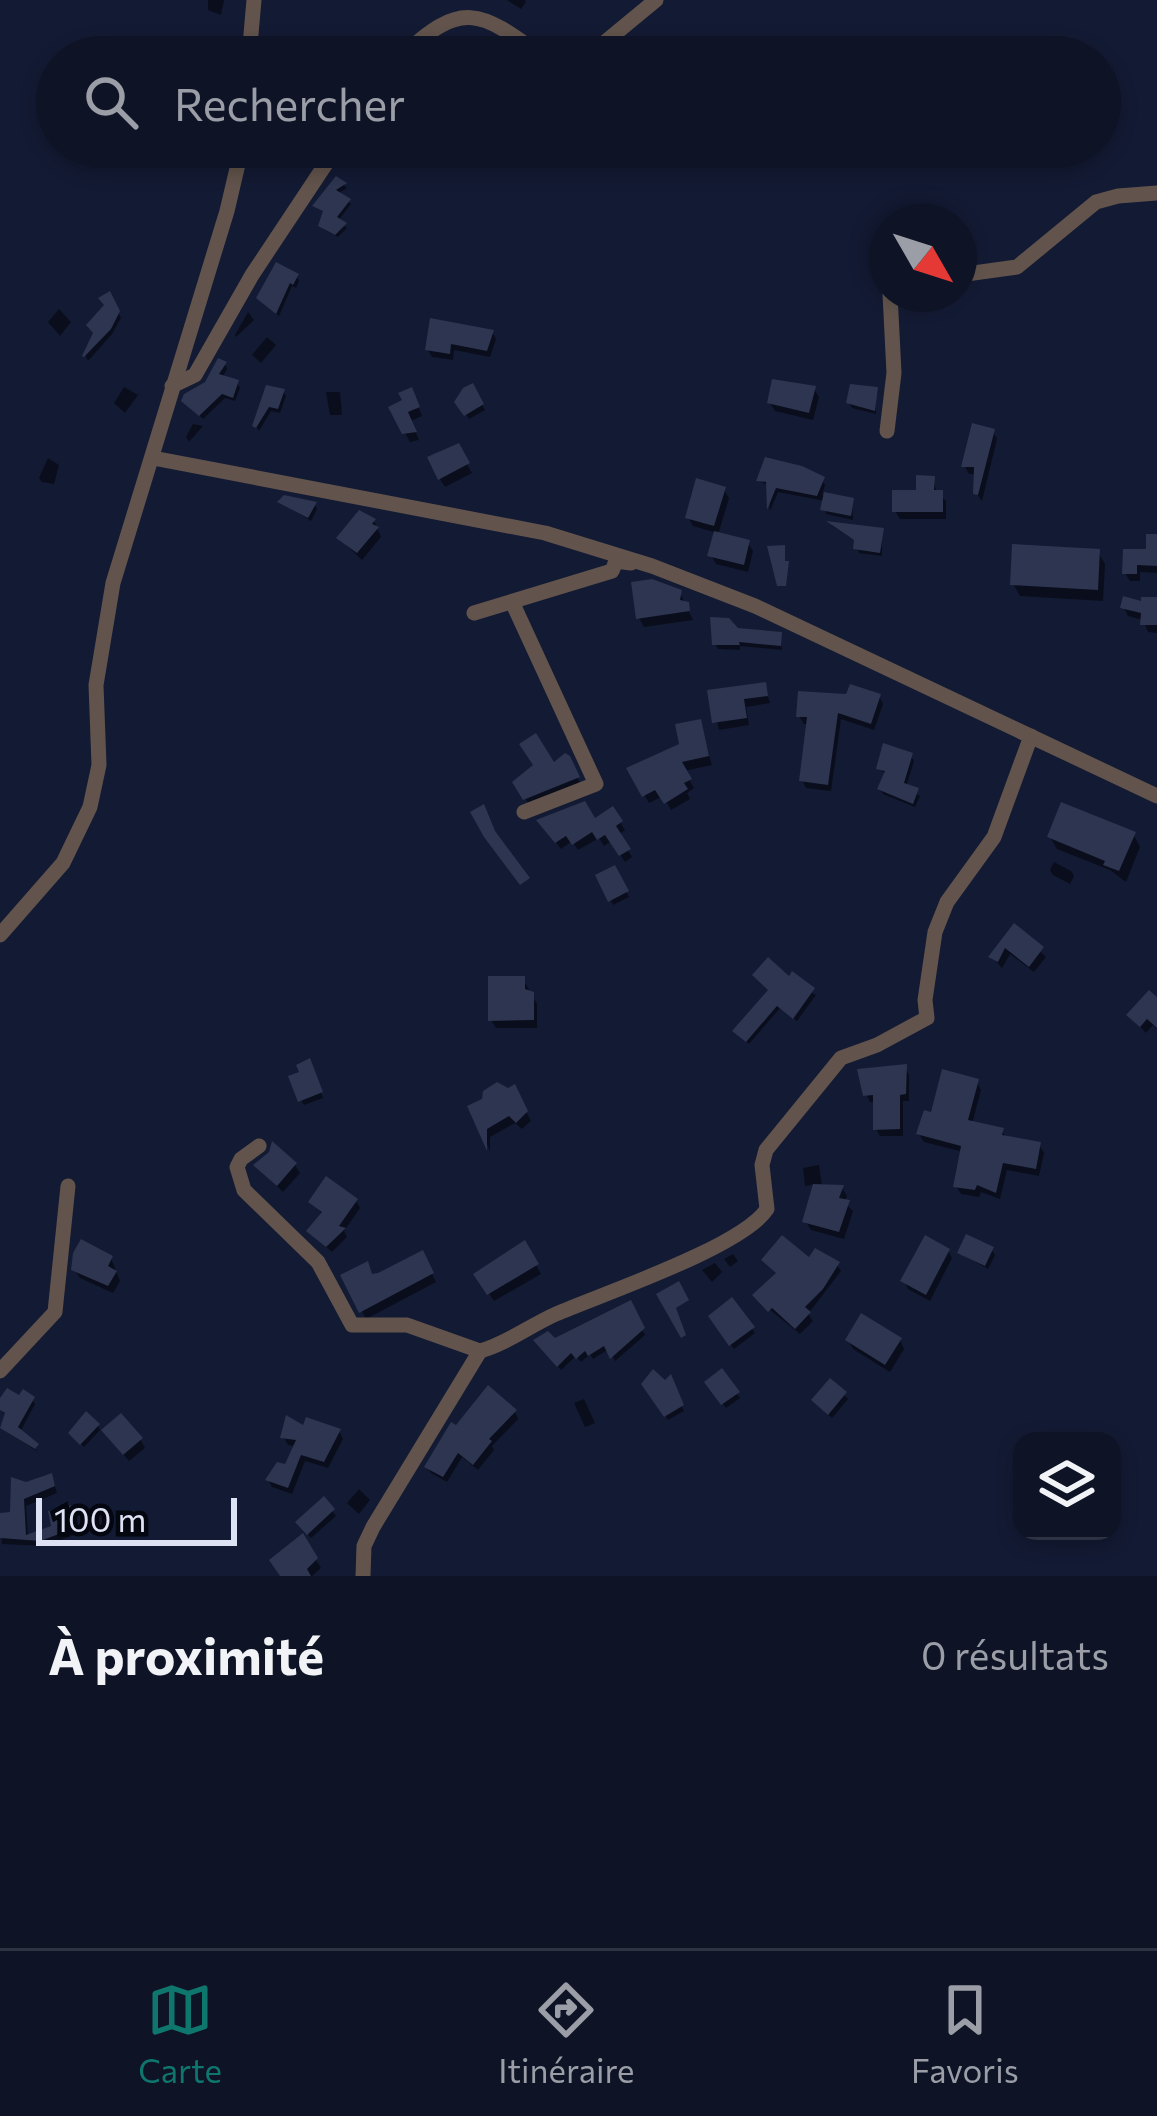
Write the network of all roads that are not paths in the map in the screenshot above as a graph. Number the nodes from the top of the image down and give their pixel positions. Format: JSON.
{"nodes":[{"id":1,"x":254,"y":0,"type":"edge"},
{"id":2,"x":656,"y":0,"type":"edge"},
{"id":3,"x":464,"y":6,"type":"edge"},
{"id":4,"x":251,"y":36,"type":"edge"},
{"id":5,"x":419,"y":36,"type":"edge"},
{"id":6,"x":515,"y":36,"type":"edge"},
{"id":7,"x":612,"y":36,"type":"edge"},
{"id":8,"x":237,"y":168,"type":"edge"},
{"id":9,"x":323,"y":168,"type":"edge"},
{"id":10,"x":1157,"y":193,"type":"edge"},
{"id":11,"x":977,"y":272,"type":"edge"},
{"id":12,"x":891,"y":312,"type":"edge"},
{"id":13,"x":172,"y":386,"type":"junction"},
{"id":14,"x":887,"y":431,"type":"dead end"},
{"id":15,"x":152,"y":458,"type":"junction"},
{"id":16,"x":652,"y":566,"type":"junction"},
{"id":17,"x":513,"y":604,"type":"junction"},
{"id":18,"x":473,"y":613,"type":"dead end"},
{"id":19,"x":1031,"y":736,"type":"junction"},
{"id":20,"x":1157,"y":796,"type":"edge"},
{"id":21,"x":524,"y":812,"type":"dead end"},
{"id":22,"x":0,"y":934,"type":"edge"},
{"id":23,"x":259,"y":1146,"type":"dead end"},
{"id":24,"x":68,"y":1186,"type":"dead end"},
{"id":25,"x":480,"y":1352,"type":"junction"},
{"id":26,"x":0,"y":1371,"type":"edge"},
{"id":27,"x":363,"y":1576,"type":"edge"}],
"edges":[{"from":1,"to":4,"type":"street"},
{"from":2,"to":7,"type":"street"},
{"from":3,"to":5,"type":"street"},
{"from":3,"to":6,"type":"street"},
{"from":8,"to":13,"type":"street"},
{"from":9,"to":13,"type":"street"},
{"from":10,"to":11,"type":"street"},
{"from":12,"to":14,"type":"street"},
{"from":13,"to":15,"type":"street"},
{"from":15,"to":16,"type":"street"},
{"from":15,"to":22,"type":"street"},
{"from":16,"to":17,"type":"street"},
{"from":16,"to":19,"type":"street"},
{"from":17,"to":18,"type":"street"},
{"from":17,"to":21,"type":"street"},
{"from":19,"to":20,"type":"street"},
{"from":19,"to":25,"type":"street"},
{"from":23,"to":25,"type":"street"},
{"from":24,"to":26,"type":"street"},
{"from":25,"to":27,"type":"street"}]}
